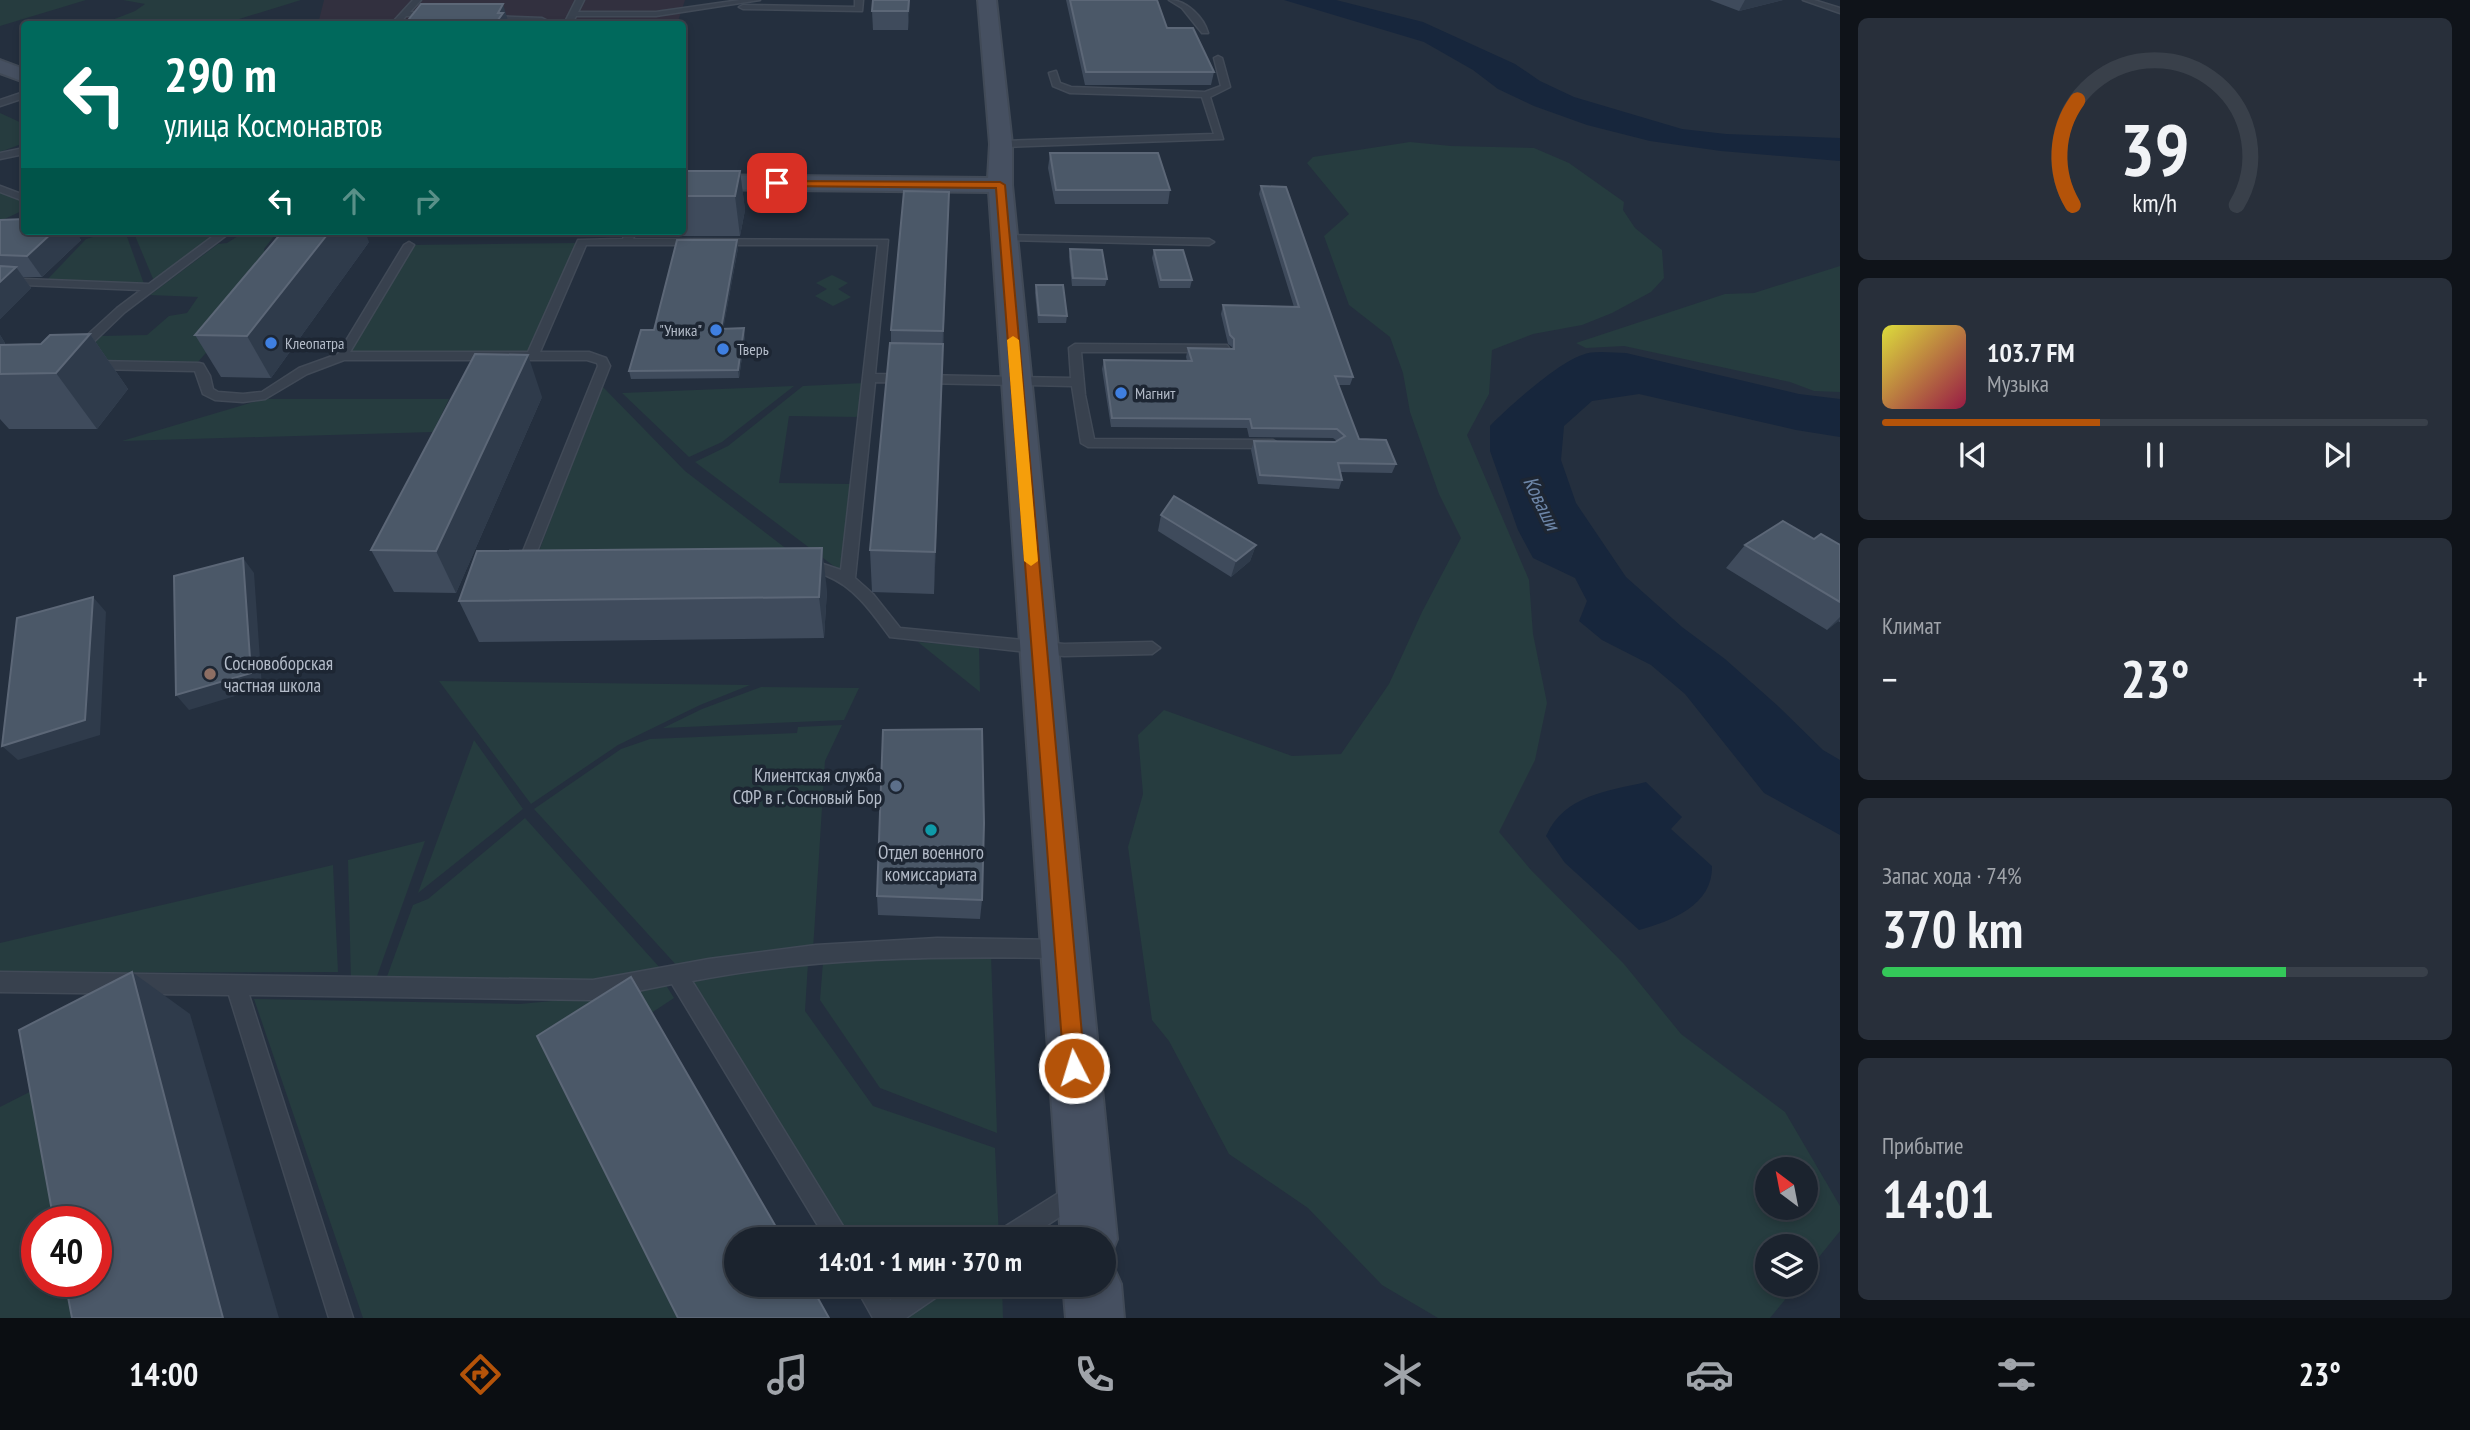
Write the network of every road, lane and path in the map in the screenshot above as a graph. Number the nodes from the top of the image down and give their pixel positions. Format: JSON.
{"nodes":[{"id":1,"x":417,"y":0,"type":"edge"},
{"id":2,"x":580,"y":0,"type":"edge"},
{"id":3,"x":756,"y":0,"type":"edge"},
{"id":4,"x":859,"y":0,"type":"edge"},
{"id":5,"x":987,"y":0,"type":"edge"},
{"id":6,"x":1173,"y":0,"type":"edge"},
{"id":7,"x":1807,"y":0,"type":"edge"},
{"id":8,"x":723,"y":5,"type":"junction"},
{"id":9,"x":1840,"y":11,"type":"edge"},
{"id":10,"x":404,"y":14,"type":"junction"},
{"id":11,"x":444,"y":14,"type":"edge"},
{"id":12,"x":473,"y":14,"type":"edge"},
{"id":13,"x":573,"y":14,"type":"junction"},
{"id":14,"x":398,"y":21,"type":"edge"},
{"id":15,"x":542,"y":21,"type":"edge"},
{"id":16,"x":570,"y":21,"type":"edge"},
{"id":17,"x":1205,"y":31,"type":"dead end"},
{"id":18,"x":1218,"y":58,"type":"dead end"},
{"id":19,"x":0,"y":66,"type":"edge"},
{"id":20,"x":1054,"y":73,"type":"dead end"},
{"id":21,"x":21,"y":75,"type":"edge"},
{"id":22,"x":1205,"y":95,"type":"junction"},
{"id":23,"x":21,"y":96,"type":"edge"},
{"id":24,"x":0,"y":103,"type":"edge"},
{"id":25,"x":1001,"y":144,"type":"junction"},
{"id":26,"x":21,"y":152,"type":"edge"},
{"id":27,"x":0,"y":156,"type":"edge"},
{"id":28,"x":686,"y":182,"type":"edge"},
{"id":29,"x":1000,"y":185,"type":"junction"},
{"id":30,"x":0,"y":188,"type":"edge"},
{"id":31,"x":21,"y":197,"type":"edge"},
{"id":32,"x":222,"y":235,"type":"edge"},
{"id":33,"x":629,"y":237,"type":"edge"},
{"id":34,"x":1005,"y":238,"type":"junction"},
{"id":35,"x":1209,"y":242,"type":"dead end"},
{"id":36,"x":409,"y":245,"type":"dead end"},
{"id":37,"x":0,"y":281,"type":"edge"},
{"id":38,"x":152,"y":287,"type":"junction"},
{"id":39,"x":1223,"y":348,"type":"edge"},
{"id":40,"x":342,"y":356,"type":"junction"},
{"id":41,"x":532,"y":356,"type":"junction"},
{"id":42,"x":870,"y":379,"type":"junction"},
{"id":43,"x":1017,"y":382,"type":"junction"},
{"id":44,"x":1078,"y":382,"type":"junction"},
{"id":45,"x":1291,"y":444,"type":"edge"},
{"id":46,"x":794,"y":567,"type":"edge"},
{"id":47,"x":552,"y":569,"type":"edge"},
{"id":48,"x":847,"y":580,"type":"junction"},
{"id":49,"x":1038,"y":648,"type":"junction"},
{"id":50,"x":1152,"y":648,"type":"dead end"},
{"id":51,"x":1064,"y":949,"type":"junction"},
{"id":52,"x":677,"y":974,"type":"junction"},
{"id":53,"x":0,"y":982,"type":"edge"},
{"id":54,"x":236,"y":984,"type":"junction"},
{"id":55,"x":1084,"y":1188,"type":"junction"},
{"id":56,"x":832,"y":1227,"type":"edge"},
{"id":57,"x":1024,"y":1227,"type":"edge"},
{"id":58,"x":1087,"y":1227,"type":"edge"},
{"id":59,"x":874,"y":1297,"type":"edge"},
{"id":60,"x":916,"y":1297,"type":"edge"},
{"id":61,"x":1094,"y":1297,"type":"edge"},
{"id":62,"x":886,"y":1317,"type":"edge"},
{"id":63,"x":341,"y":1318,"type":"edge"},
{"id":64,"x":1095,"y":1318,"type":"edge"}],
"edges":[{"from":1,"to":10,"type":"lane"},
{"from":2,"to":13,"type":"lane"},
{"from":3,"to":8,"type":"lane"},
{"from":4,"to":8,"type":"lane"},
{"from":5,"to":25,"type":"street"},
{"from":6,"to":17,"type":"lane"},
{"from":7,"to":9,"type":"lane"},
{"from":8,"to":13,"type":"lane"},
{"from":10,"to":11,"type":"lane"},
{"from":10,"to":14,"type":"lane"},
{"from":12,"to":15,"type":"lane"},
{"from":13,"to":16,"type":"lane"},
{"from":18,"to":22,"type":"lane"},
{"from":19,"to":21,"type":"street"},
{"from":20,"to":22,"type":"lane"},
{"from":22,"to":25,"type":"lane"},
{"from":23,"to":24,"type":"lane"},
{"from":25,"to":29,"type":"street"},
{"from":26,"to":27,"type":"lane"},
{"from":28,"to":29,"type":"street"},
{"from":29,"to":34,"type":"street"},
{"from":30,"to":31,"type":"lane"},
{"from":32,"to":38,"type":"lane"},
{"from":33,"to":41,"type":"lane"},
{"from":33,"to":42,"type":"lane"},
{"from":34,"to":35,"type":"lane"},
{"from":34,"to":43,"type":"street"},
{"from":36,"to":40,"type":"lane"},
{"from":37,"to":38,"type":"lane"},
{"from":38,"to":40,"type":"lane"},
{"from":39,"to":44,"type":"lane"},
{"from":40,"to":41,"type":"lane"},
{"from":41,"to":47,"type":"lane"},
{"from":42,"to":43,"type":"lane"},
{"from":42,"to":48,"type":"lane"},
{"from":43,"to":44,"type":"lane"},
{"from":43,"to":49,"type":"street"},
{"from":44,"to":45,"type":"lane"},
{"from":46,"to":48,"type":"lane"},
{"from":48,"to":49,"type":"lane"},
{"from":49,"to":50,"type":"lane"},
{"from":49,"to":51,"type":"street"},
{"from":51,"to":52,"type":"lane"},
{"from":51,"to":55,"type":"street"},
{"from":52,"to":54,"type":"lane"},
{"from":52,"to":56,"type":"lane"},
{"from":53,"to":54,"type":"lane"},
{"from":54,"to":63,"type":"lane"},
{"from":55,"to":57,"type":"lane"},
{"from":55,"to":58,"type":"street"},
{"from":59,"to":62,"type":"lane"},
{"from":60,"to":62,"type":"lane"},
{"from":61,"to":64,"type":"street"}]}
